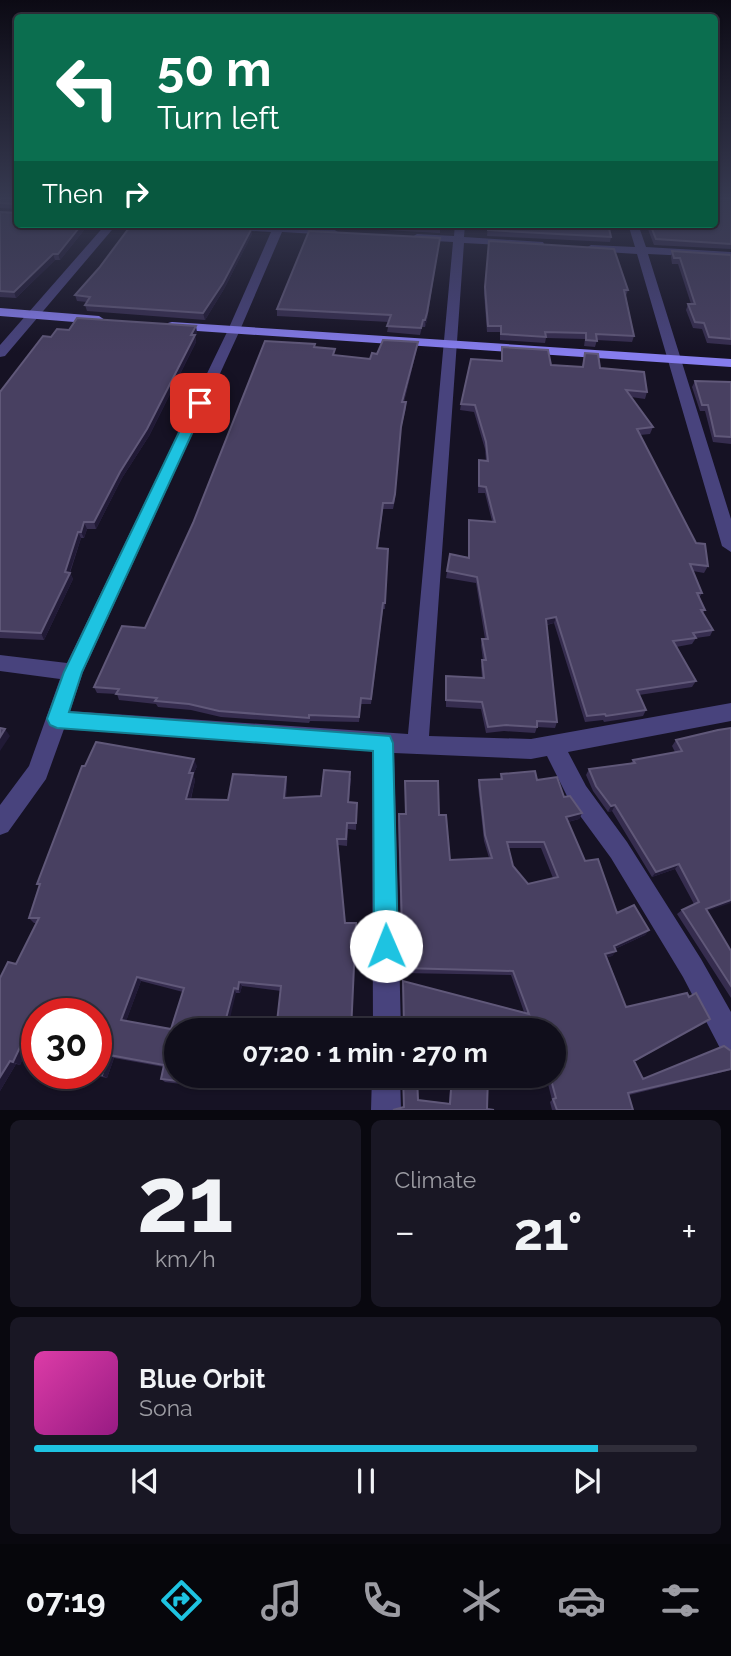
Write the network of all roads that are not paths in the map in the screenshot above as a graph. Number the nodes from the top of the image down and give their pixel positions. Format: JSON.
{"nodes":[{"id":1,"x":90,"y":250,"type":"edge"},
{"id":2,"x":269,"y":250,"type":"edge"},
{"id":3,"x":458,"y":250,"type":"edge"},
{"id":4,"x":622,"y":250,"type":"edge"},
{"id":5,"x":641,"y":251,"type":"junction"},
{"id":6,"x":731,"y":255,"type":"edge"},
{"id":7,"x":0,"y":312,"type":"edge"},
{"id":8,"x":34,"y":315,"type":"junction"},
{"id":9,"x":116,"y":322,"type":"edge"},
{"id":10,"x":157,"y":325,"type":"edge"},
{"id":11,"x":234,"y":330,"type":"junction"},
{"id":12,"x":450,"y":344,"type":"junction"},
{"id":13,"x":0,"y":353,"type":"edge"},
{"id":14,"x":674,"y":359,"type":"junction"},
{"id":15,"x":731,"y":363,"type":"edge"},
{"id":16,"x":731,"y":546,"type":"edge"},
{"id":17,"x":0,"y":663,"type":"edge"},
{"id":18,"x":73,"y":672,"type":"junction"},
{"id":19,"x":731,"y":712,"type":"edge"},
{"id":20,"x":57,"y":719,"type":"junction"},
{"id":21,"x":383,"y":743,"type":"junction"},
{"id":22,"x":418,"y":745,"type":"junction"},
{"id":23,"x":554,"y":746,"type":"junction"},
{"id":24,"x":0,"y":824,"type":"edge"},
{"id":25,"x":387,"y":1018,"type":"edge"},
{"id":26,"x":731,"y":1040,"type":"edge"},
{"id":27,"x":386,"y":1088,"type":"edge"},
{"id":28,"x":386,"y":1110,"type":"edge"}],
"edges":[{"from":1,"to":8,"type":"street"},
{"from":2,"to":11,"type":"street"},
{"from":3,"to":12,"type":"street"},
{"from":4,"to":5,"type":"street"},
{"from":5,"to":6,"type":"street"},
{"from":5,"to":14,"type":"street"},
{"from":7,"to":8,"type":"main road"},
{"from":8,"to":9,"type":"main road"},
{"from":8,"to":13,"type":"street"},
{"from":10,"to":11,"type":"main road"},
{"from":11,"to":12,"type":"main road"},
{"from":11,"to":18,"type":"street"},
{"from":12,"to":14,"type":"main road"},
{"from":12,"to":22,"type":"street"},
{"from":14,"to":15,"type":"main road"},
{"from":14,"to":16,"type":"street"},
{"from":17,"to":18,"type":"street"},
{"from":18,"to":20,"type":"street"},
{"from":19,"to":23,"type":"street"},
{"from":20,"to":21,"type":"street"},
{"from":20,"to":24,"type":"street"},
{"from":21,"to":22,"type":"street"},
{"from":21,"to":25,"type":"street"},
{"from":22,"to":23,"type":"street"},
{"from":23,"to":26,"type":"street"},
{"from":27,"to":28,"type":"street"}]}
